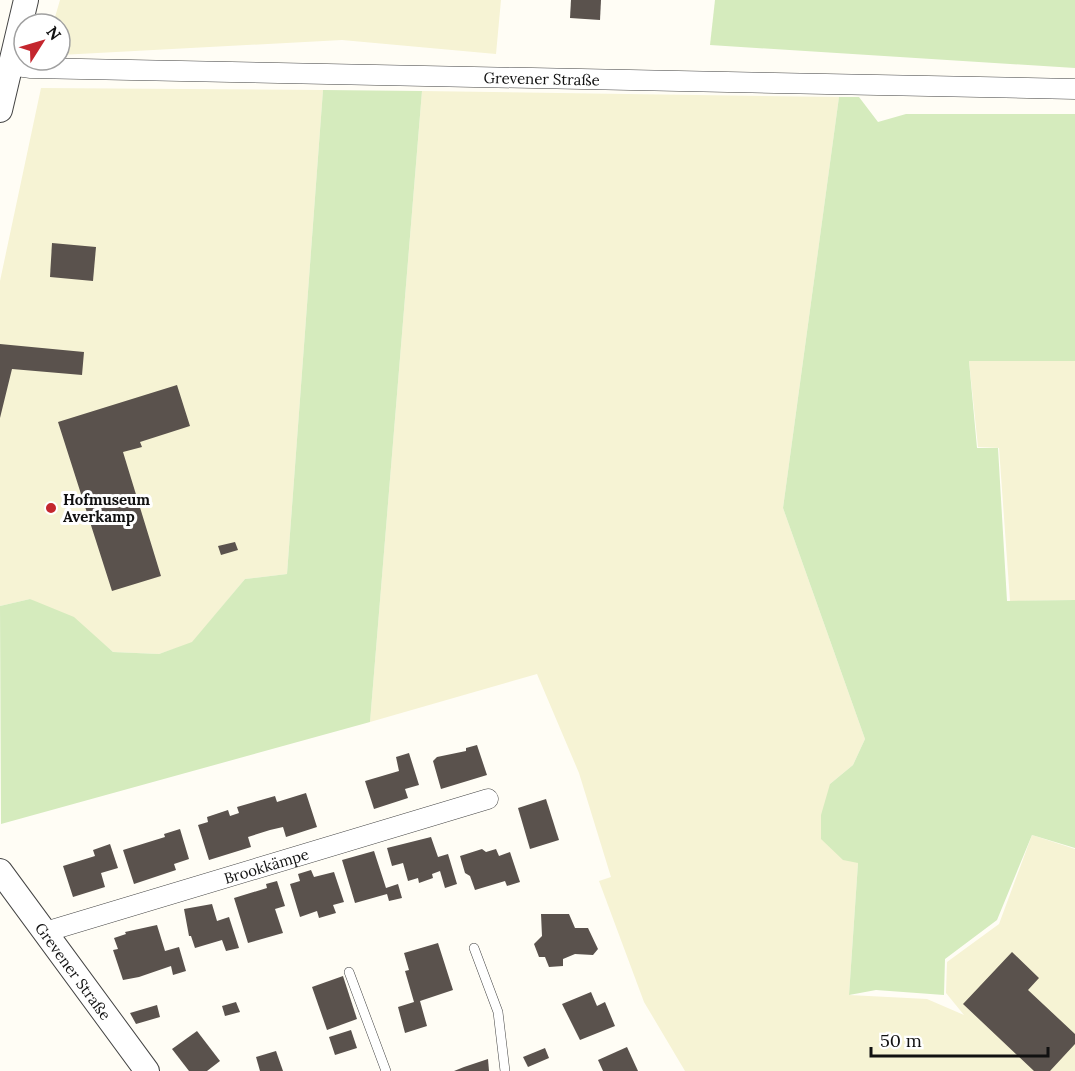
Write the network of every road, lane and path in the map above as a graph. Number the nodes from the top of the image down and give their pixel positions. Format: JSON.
{"nodes":[{"id":1,"x":26,"y":0,"type":"edge"},
{"id":2,"x":10,"y":65,"type":"junction"},
{"id":3,"x":1075,"y":89,"type":"edge"},
{"id":4,"x":0,"y":110,"type":"edge"},
{"id":5,"x":488,"y":799,"type":"dead end"},
{"id":6,"x":0,"y":872,"type":"edge"},
{"id":7,"x":45,"y":932,"type":"junction"},
{"id":8,"x":474,"y":948,"type":"dead end"},
{"id":9,"x":349,"y":972,"type":"dead end"},
{"id":10,"x":147,"y":1071,"type":"edge"},
{"id":11,"x":386,"y":1071,"type":"edge"},
{"id":12,"x":505,"y":1071,"type":"edge"}],
"edges":[{"from":1,"to":2,"type":"street"},
{"from":2,"to":3,"type":"street","name":"Grevener Straße"},
{"from":2,"to":4,"type":"street"},
{"from":5,"to":7,"type":"street","name":"Brookkämpe"},
{"from":6,"to":7,"type":"street","name":"Grevener Straße"},
{"from":7,"to":10,"type":"street","name":"Grevener Straße"},
{"from":8,"to":12,"type":"lane"},
{"from":9,"to":11,"type":"lane"}]}
